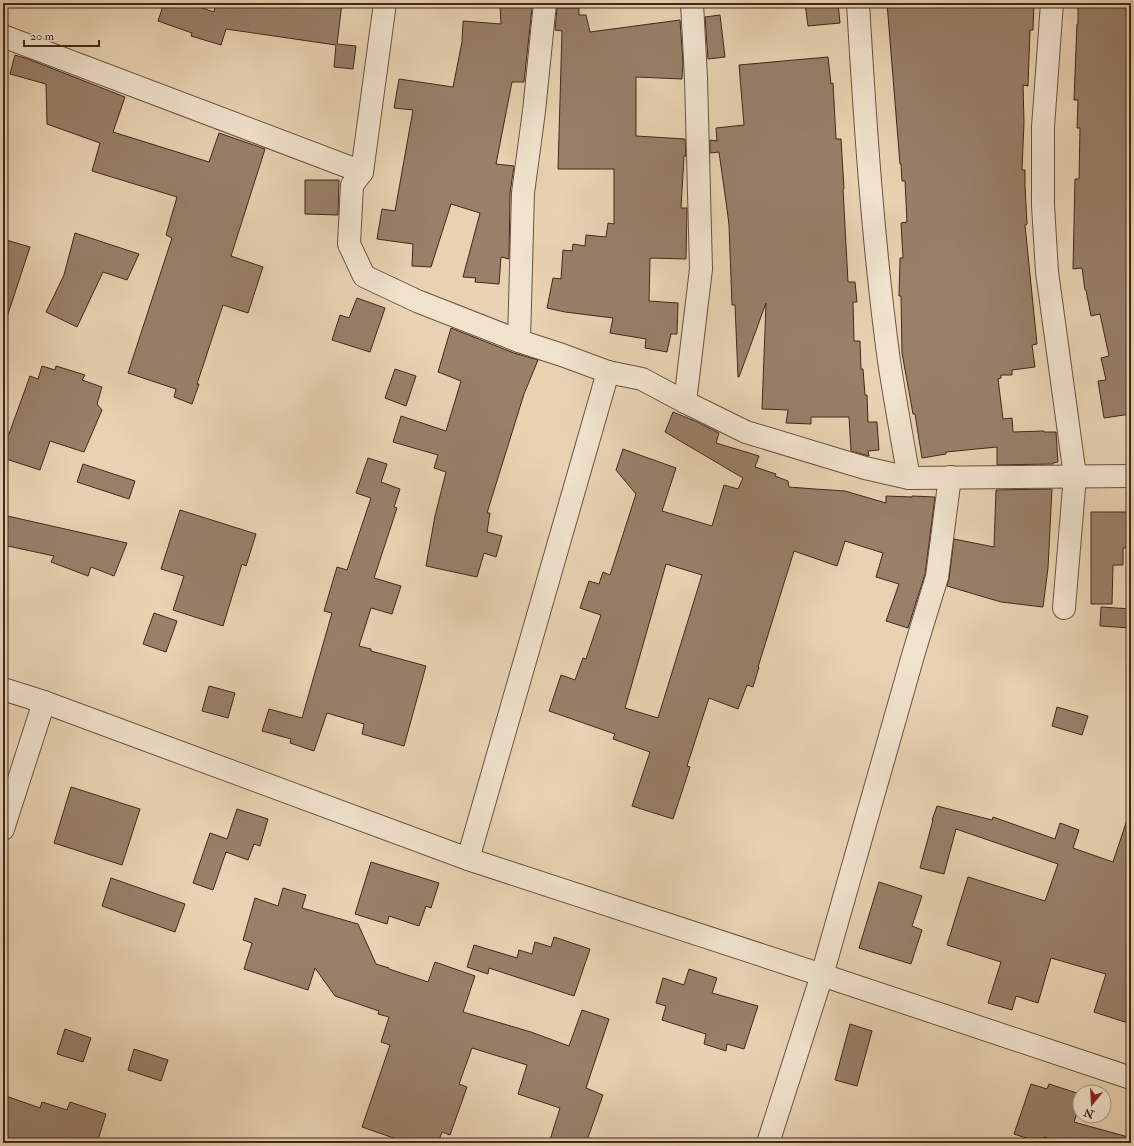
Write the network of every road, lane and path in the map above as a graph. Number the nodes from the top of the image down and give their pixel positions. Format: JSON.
{"nodes":[{"id":1,"x":385,"y":3,"type":"edge"},
{"id":2,"x":545,"y":3,"type":"edge"},
{"id":3,"x":692,"y":3,"type":"edge"},
{"id":4,"x":858,"y":3,"type":"edge"},
{"id":5,"x":1052,"y":3,"type":"edge"},
{"id":6,"x":3,"y":36,"type":"edge"},
{"id":7,"x":362,"y":172,"type":"junction"},
{"id":8,"x":519,"y":341,"type":"junction"},
{"id":9,"x":608,"y":372,"type":"junction"},
{"id":10,"x":685,"y":402,"type":"junction"},
{"id":11,"x":1075,"y":476,"type":"junction"},
{"id":12,"x":1131,"y":476,"type":"edge"},
{"id":13,"x":950,"y":477,"type":"junction"},
{"id":14,"x":909,"y":478,"type":"junction"},
{"id":15,"x":1064,"y":608,"type":"dead end"},
{"id":16,"x":3,"y":689,"type":"edge"},
{"id":17,"x":44,"y":702,"type":"junction"},
{"id":18,"x":3,"y":829,"type":"edge"},
{"id":19,"x":468,"y":859,"type":"junction"},
{"id":20,"x":822,"y":975,"type":"junction"},
{"id":21,"x":1131,"y":1078,"type":"edge"},
{"id":22,"x":768,"y":1143,"type":"edge"}],
"edges":[{"from":1,"to":7,"type":"street"},
{"from":2,"to":8,"type":"street"},
{"from":3,"to":10,"type":"street"},
{"from":4,"to":14,"type":"street"},
{"from":5,"to":11,"type":"street"},
{"from":6,"to":7,"type":"street"},
{"from":7,"to":8,"type":"street"},
{"from":8,"to":9,"type":"street"},
{"from":9,"to":10,"type":"street"},
{"from":9,"to":19,"type":"street"},
{"from":10,"to":14,"type":"street"},
{"from":11,"to":12,"type":"street"},
{"from":11,"to":13,"type":"street"},
{"from":11,"to":15,"type":"street"},
{"from":13,"to":14,"type":"street"},
{"from":13,"to":20,"type":"street"},
{"from":16,"to":17,"type":"street"},
{"from":17,"to":18,"type":"street"},
{"from":17,"to":19,"type":"street"},
{"from":19,"to":20,"type":"street"},
{"from":20,"to":21,"type":"street"},
{"from":20,"to":22,"type":"street"}]}
